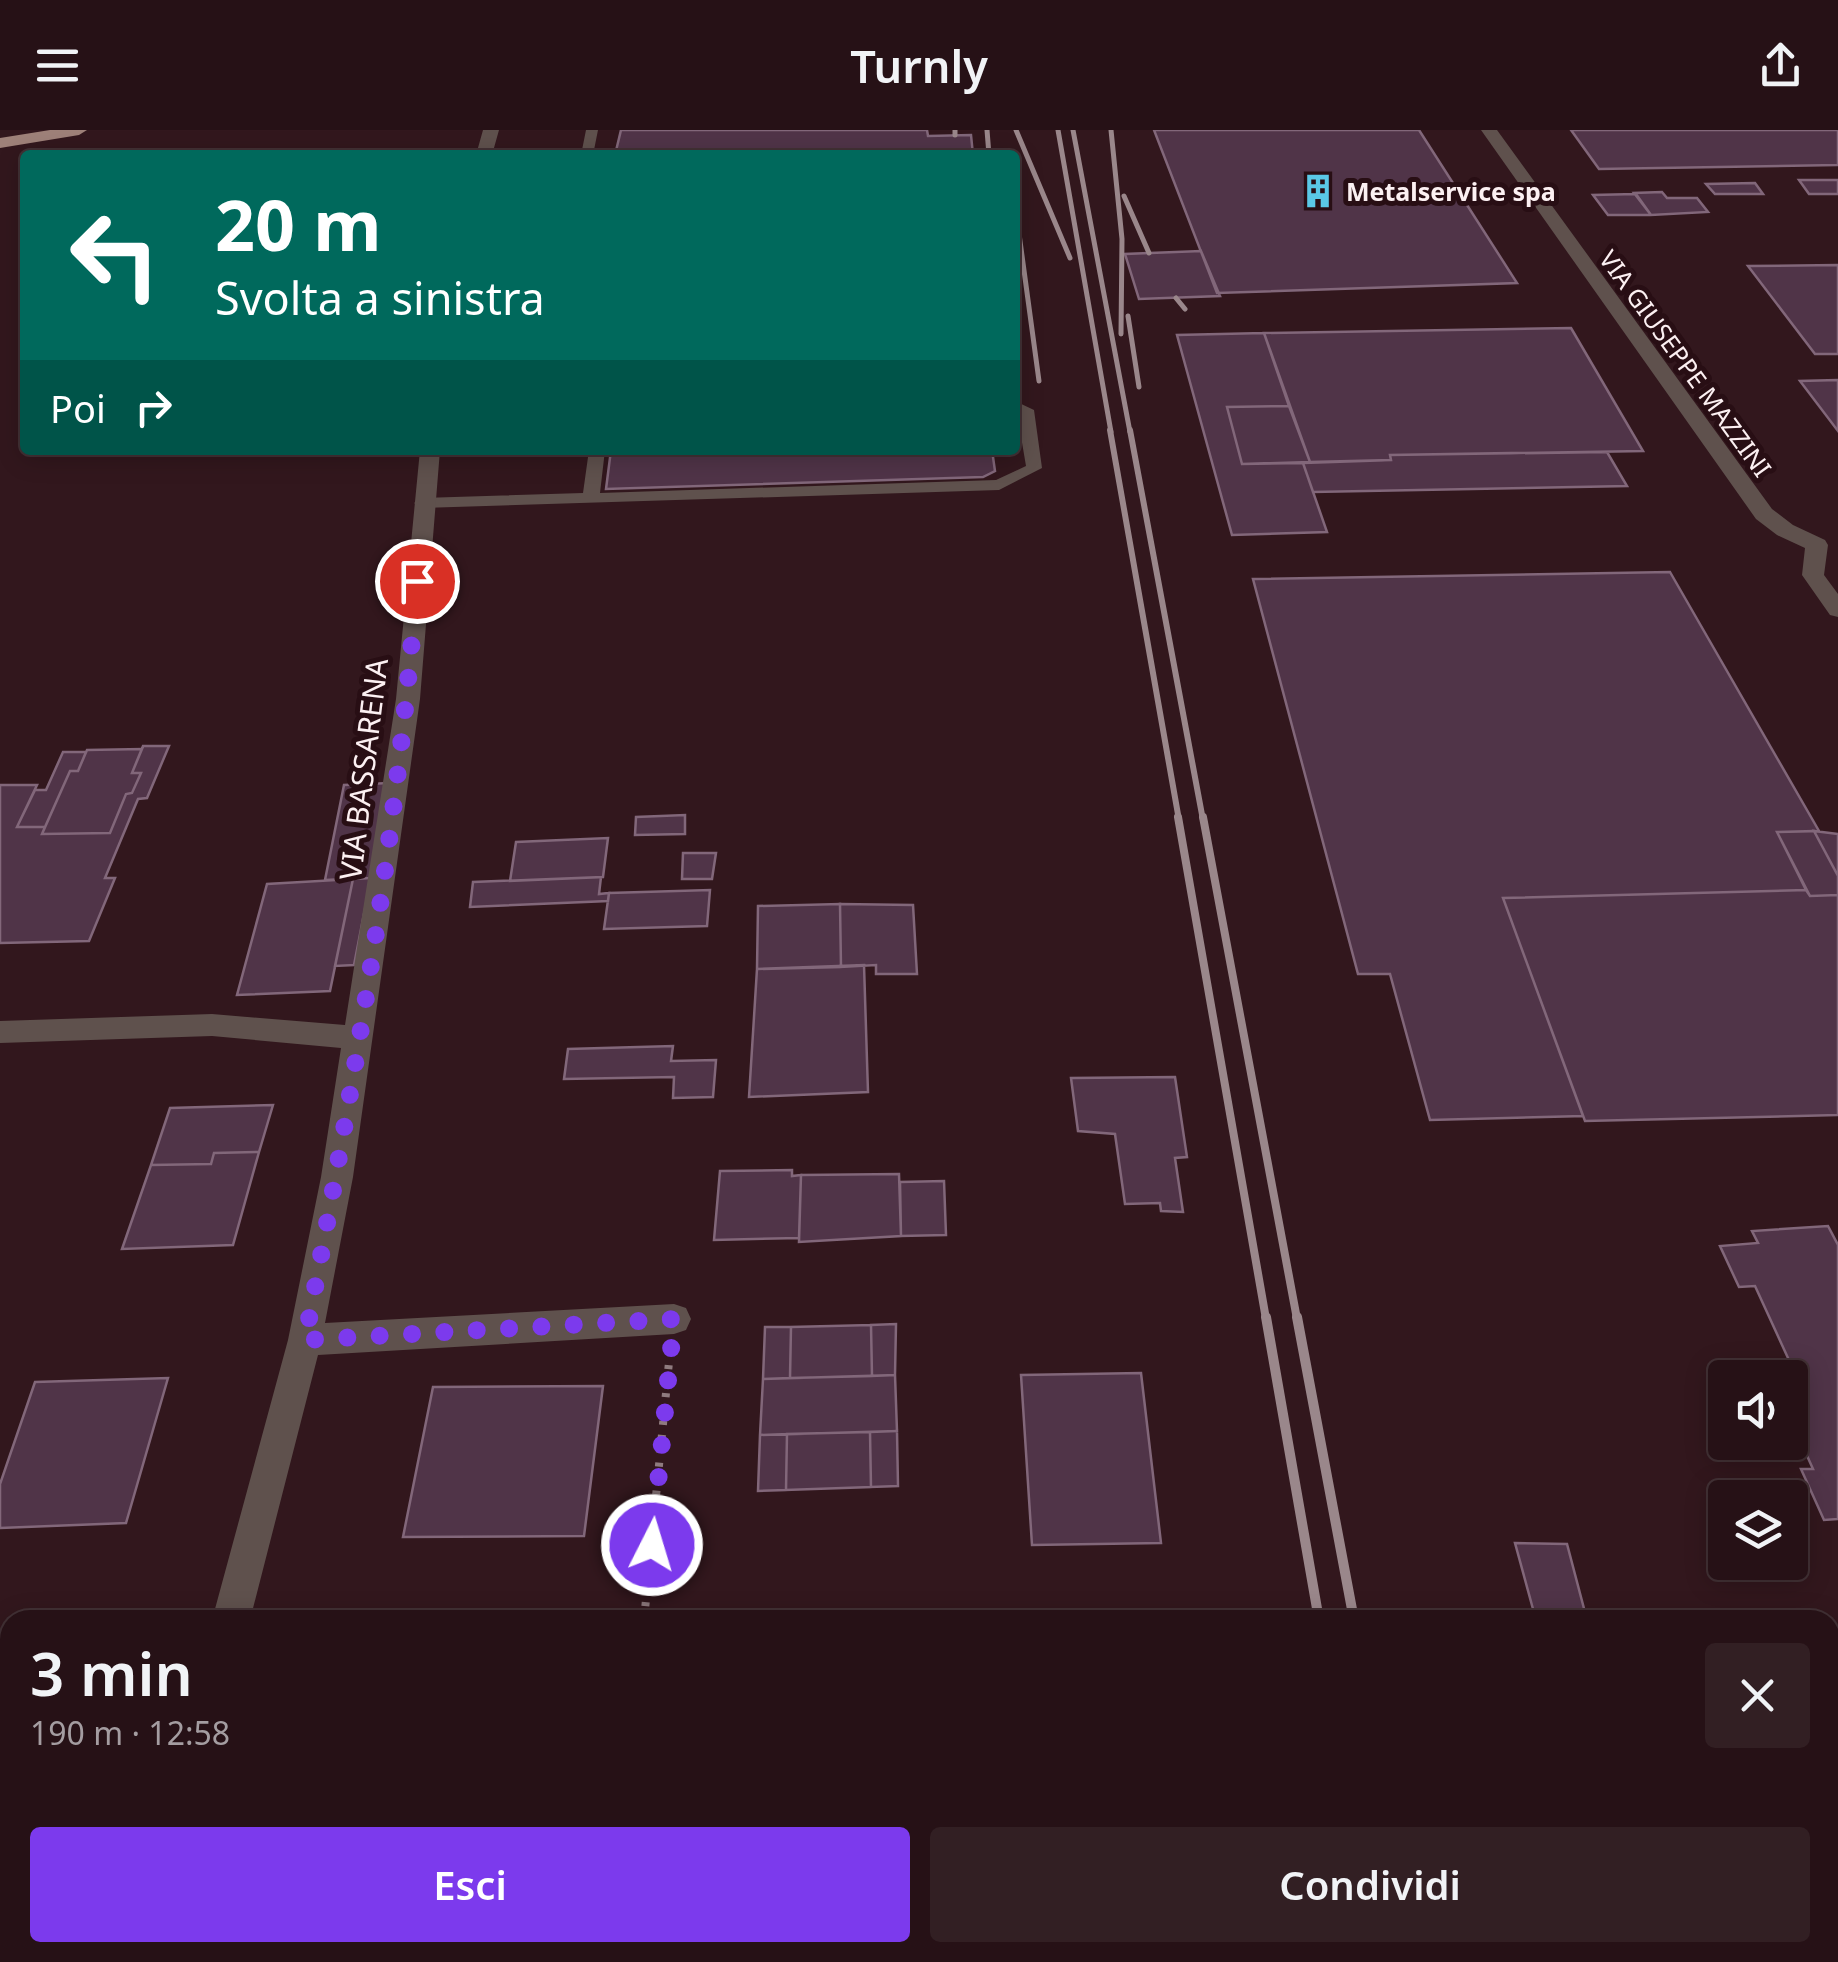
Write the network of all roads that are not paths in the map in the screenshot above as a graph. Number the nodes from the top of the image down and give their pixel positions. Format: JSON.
{"nodes":[{"id":1,"x":79,"y":130,"type":"edge"},
{"id":2,"x":1489,"y":130,"type":"edge"},
{"id":3,"x":0,"y":144,"type":"edge"},
{"id":4,"x":1020,"y":408,"type":"edge"},
{"id":5,"x":429,"y":455,"type":"edge"},
{"id":6,"x":596,"y":455,"type":"edge"},
{"id":7,"x":591,"y":498,"type":"junction"},
{"id":8,"x":422,"y":503,"type":"junction"},
{"id":9,"x":1827,"y":548,"type":"edge"},
{"id":10,"x":1838,"y":610,"type":"edge"},
{"id":11,"x":0,"y":1032,"type":"edge"},
{"id":12,"x":359,"y":1036,"type":"junction"},
{"id":13,"x":674,"y":1319,"type":"road end"},
{"id":14,"x":305,"y":1340,"type":"junction"},
{"id":15,"x":234,"y":1610,"type":"edge"}],
"edges":[{"from":1,"to":3,"type":"main road"},
{"from":2,"to":9,"type":"street","name":"VIA GIUSEPPE MAZZINI"},
{"from":4,"to":7,"type":"lane"},
{"from":5,"to":8,"type":"street","name":"VIA BASSARENA"},
{"from":6,"to":7,"type":"lane"},
{"from":7,"to":8,"type":"lane"},
{"from":8,"to":12,"type":"street","name":"VIA BASSARENA"},
{"from":9,"to":10,"type":"street","name":"VIA GIUSEPPE MAZZINI"},
{"from":11,"to":12,"type":"street"},
{"from":12,"to":14,"type":"street","name":"VIA BASSARENA"},
{"from":13,"to":14,"type":"street"},
{"from":14,"to":15,"type":"street","name":"VIA BASSARENA"}]}
